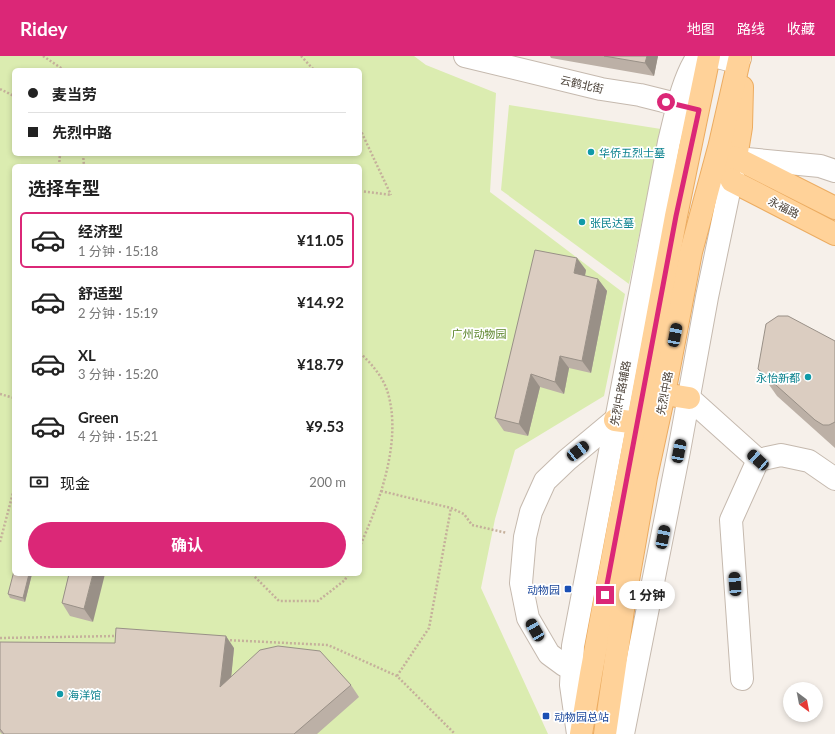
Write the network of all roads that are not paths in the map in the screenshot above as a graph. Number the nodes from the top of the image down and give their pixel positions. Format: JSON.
{"nodes":[{"id":1,"x":465,"y":56,"type":"edge"},
{"id":2,"x":698,"y":56,"type":"edge"},
{"id":3,"x":725,"y":57,"type":"edge"},
{"id":4,"x":689,"y":107,"type":"junction"},
{"id":5,"x":723,"y":157,"type":"junction"},
{"id":6,"x":835,"y":171,"type":"edge"},
{"id":7,"x":732,"y":181,"type":"junction"},
{"id":8,"x":835,"y":208,"type":"edge"},
{"id":9,"x":676,"y":216,"type":"junction"},
{"id":10,"x":835,"y":234,"type":"edge"},
{"id":11,"x":664,"y":394,"type":"junction"},
{"id":12,"x":689,"y":398,"type":"junction"},
{"id":13,"x":615,"y":420,"type":"junction"},
{"id":14,"x":638,"y":423,"type":"junction"},
{"id":15,"x":758,"y":460,"type":"junction"},
{"id":16,"x":835,"y":479,"type":"edge"},
{"id":17,"x":581,"y":670,"type":"junction"},
{"id":18,"x":742,"y":679,"type":"dead end"},
{"id":19,"x":580,"y":734,"type":"edge"},
{"id":20,"x":605,"y":734,"type":"edge"},
{"id":21,"x":623,"y":734,"type":"edge"}],
"edges":[{"from":1,"to":4,"type":"street","name":"云鹤北街"},
{"from":2,"to":4,"type":"street","name":"先烈中路辅路"},
{"from":3,"to":4,"type":"main road","name":"先烈中路"},
{"from":3,"to":5,"type":"main road"},
{"from":4,"to":9,"type":"main road","name":"先烈中路"},
{"from":4,"to":13,"type":"street","name":"先烈中路辅路"},
{"from":5,"to":6,"type":"street"},
{"from":5,"to":7,"type":"main road"},
{"from":5,"to":8,"type":"main road","name":"永福路"},
{"from":5,"to":9,"type":"main road"},
{"from":5,"to":11,"type":"main road","name":"先烈中路"},
{"from":7,"to":10,"type":"main road","name":"永福路"},
{"from":7,"to":12,"type":"street"},
{"from":9,"to":14,"type":"main road","name":"先烈中路"},
{"from":11,"to":12,"type":"main road"},
{"from":11,"to":20,"type":"main road","name":"先烈中路"},
{"from":12,"to":15,"type":"street"},
{"from":12,"to":21,"type":"street"},
{"from":13,"to":14,"type":"main road"},
{"from":13,"to":17,"type":"street","name":"先烈中路辅路"},
{"from":13,"to":17,"type":"street"},
{"from":14,"to":17,"type":"main road","name":"先烈中路"},
{"from":15,"to":16,"type":"street"},
{"from":15,"to":18,"type":"street"},
{"from":17,"to":19,"type":"main road","name":"先烈中路"}]}
